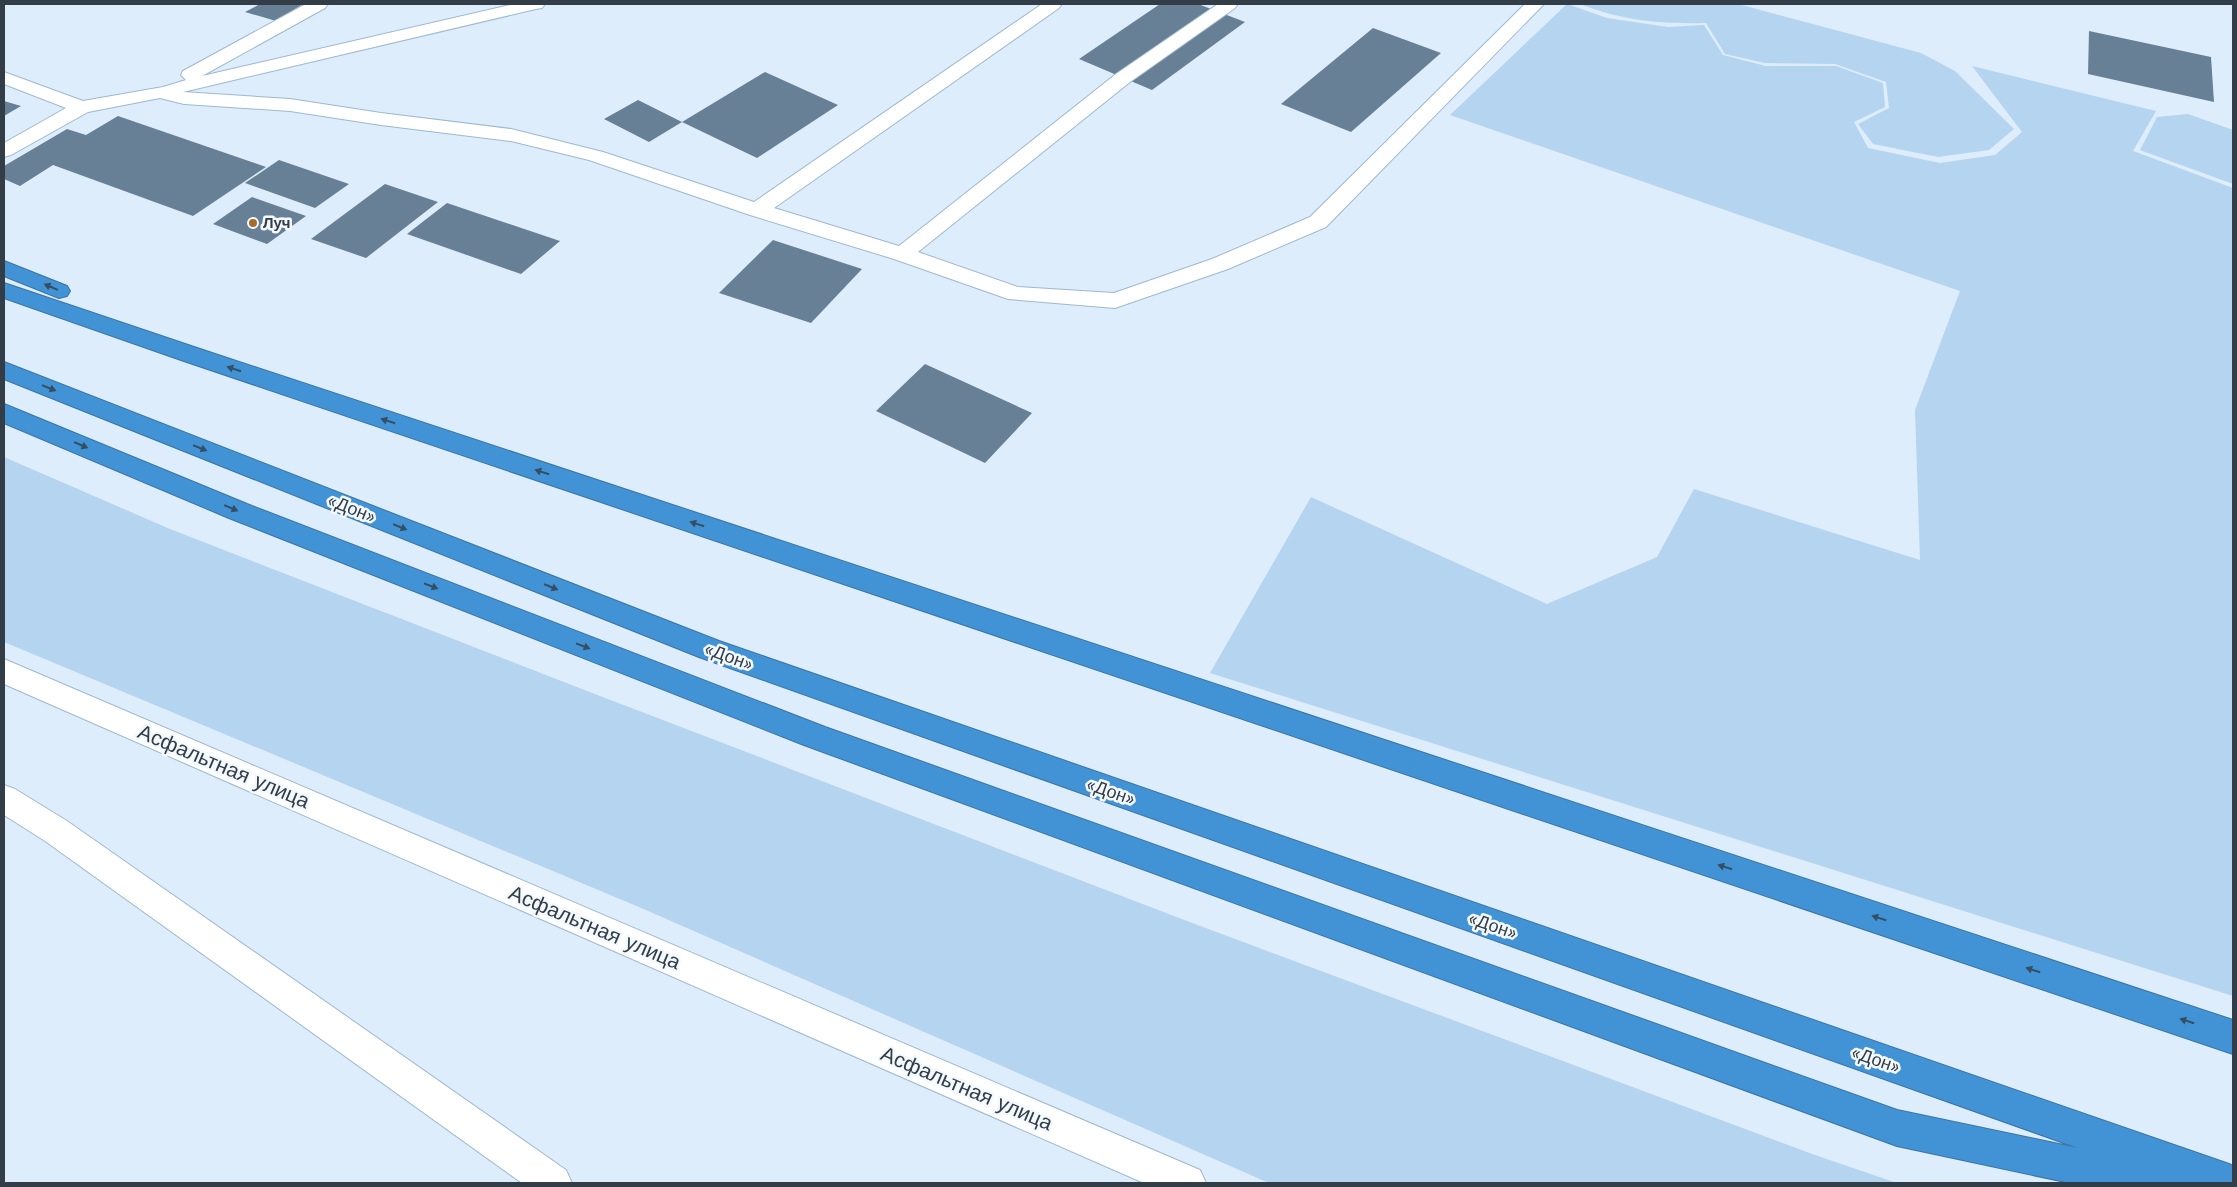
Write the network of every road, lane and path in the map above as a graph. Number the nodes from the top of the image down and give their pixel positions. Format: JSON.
{"nodes":[{"id":1,"x":319,"y":4,"type":"edge"},
{"id":2,"x":536,"y":4,"type":"edge"},
{"id":3,"x":1053,"y":4,"type":"edge"},
{"id":4,"x":1229,"y":4,"type":"edge"},
{"id":5,"x":1535,"y":4,"type":"edge"},
{"id":6,"x":4,"y":78,"type":"edge"},
{"id":7,"x":160,"y":92,"type":"junction"},
{"id":8,"x":82,"y":107,"type":"junction"},
{"id":9,"x":4,"y":151,"type":"edge"},
{"id":10,"x":757,"y":210,"type":"junction"},
{"id":11,"x":902,"y":254,"type":"junction"},
{"id":12,"x":4,"y":268,"type":"edge"},
{"id":13,"x":4,"y":290,"type":"edge"},
{"id":14,"x":189,"y":354,"type":"junction"},
{"id":15,"x":4,"y":370,"type":"edge"},
{"id":16,"x":4,"y":413,"type":"edge"},
{"id":17,"x":4,"y":671,"type":"edge"},
{"id":18,"x":4,"y":799,"type":"edge"},
{"id":19,"x":2233,"y":1037,"type":"edge"},
{"id":20,"x":553,"y":1183,"type":"edge"},
{"id":21,"x":1187,"y":1183,"type":"edge"},
{"id":22,"x":2156,"y":1183,"type":"edge"},
{"id":23,"x":2229,"y":1183,"type":"edge"}],
"edges":[{"from":1,"to":7,"type":"street"},
{"from":2,"to":7,"type":"street"},
{"from":3,"to":10,"type":"street"},
{"from":4,"to":11,"type":"street"},
{"from":5,"to":11,"type":"street"},
{"from":6,"to":8,"type":"street"},
{"from":7,"to":8,"type":"street"},
{"from":7,"to":10,"type":"street"},
{"from":8,"to":9,"type":"street"},
{"from":10,"to":11,"type":"street"},
{"from":14,"to":12,"type":"highway","one_way":true},
{"from":13,"to":14,"type":"highway"},
{"from":19,"to":14,"type":"highway","one_way":true},
{"from":15,"to":23,"type":"highway","name":"«Дон»","one_way":true},
{"from":16,"to":22,"type":"highway","one_way":true},
{"from":17,"to":21,"type":"street","name":"Асфальтная улица"},
{"from":18,"to":20,"type":"street"}]}
